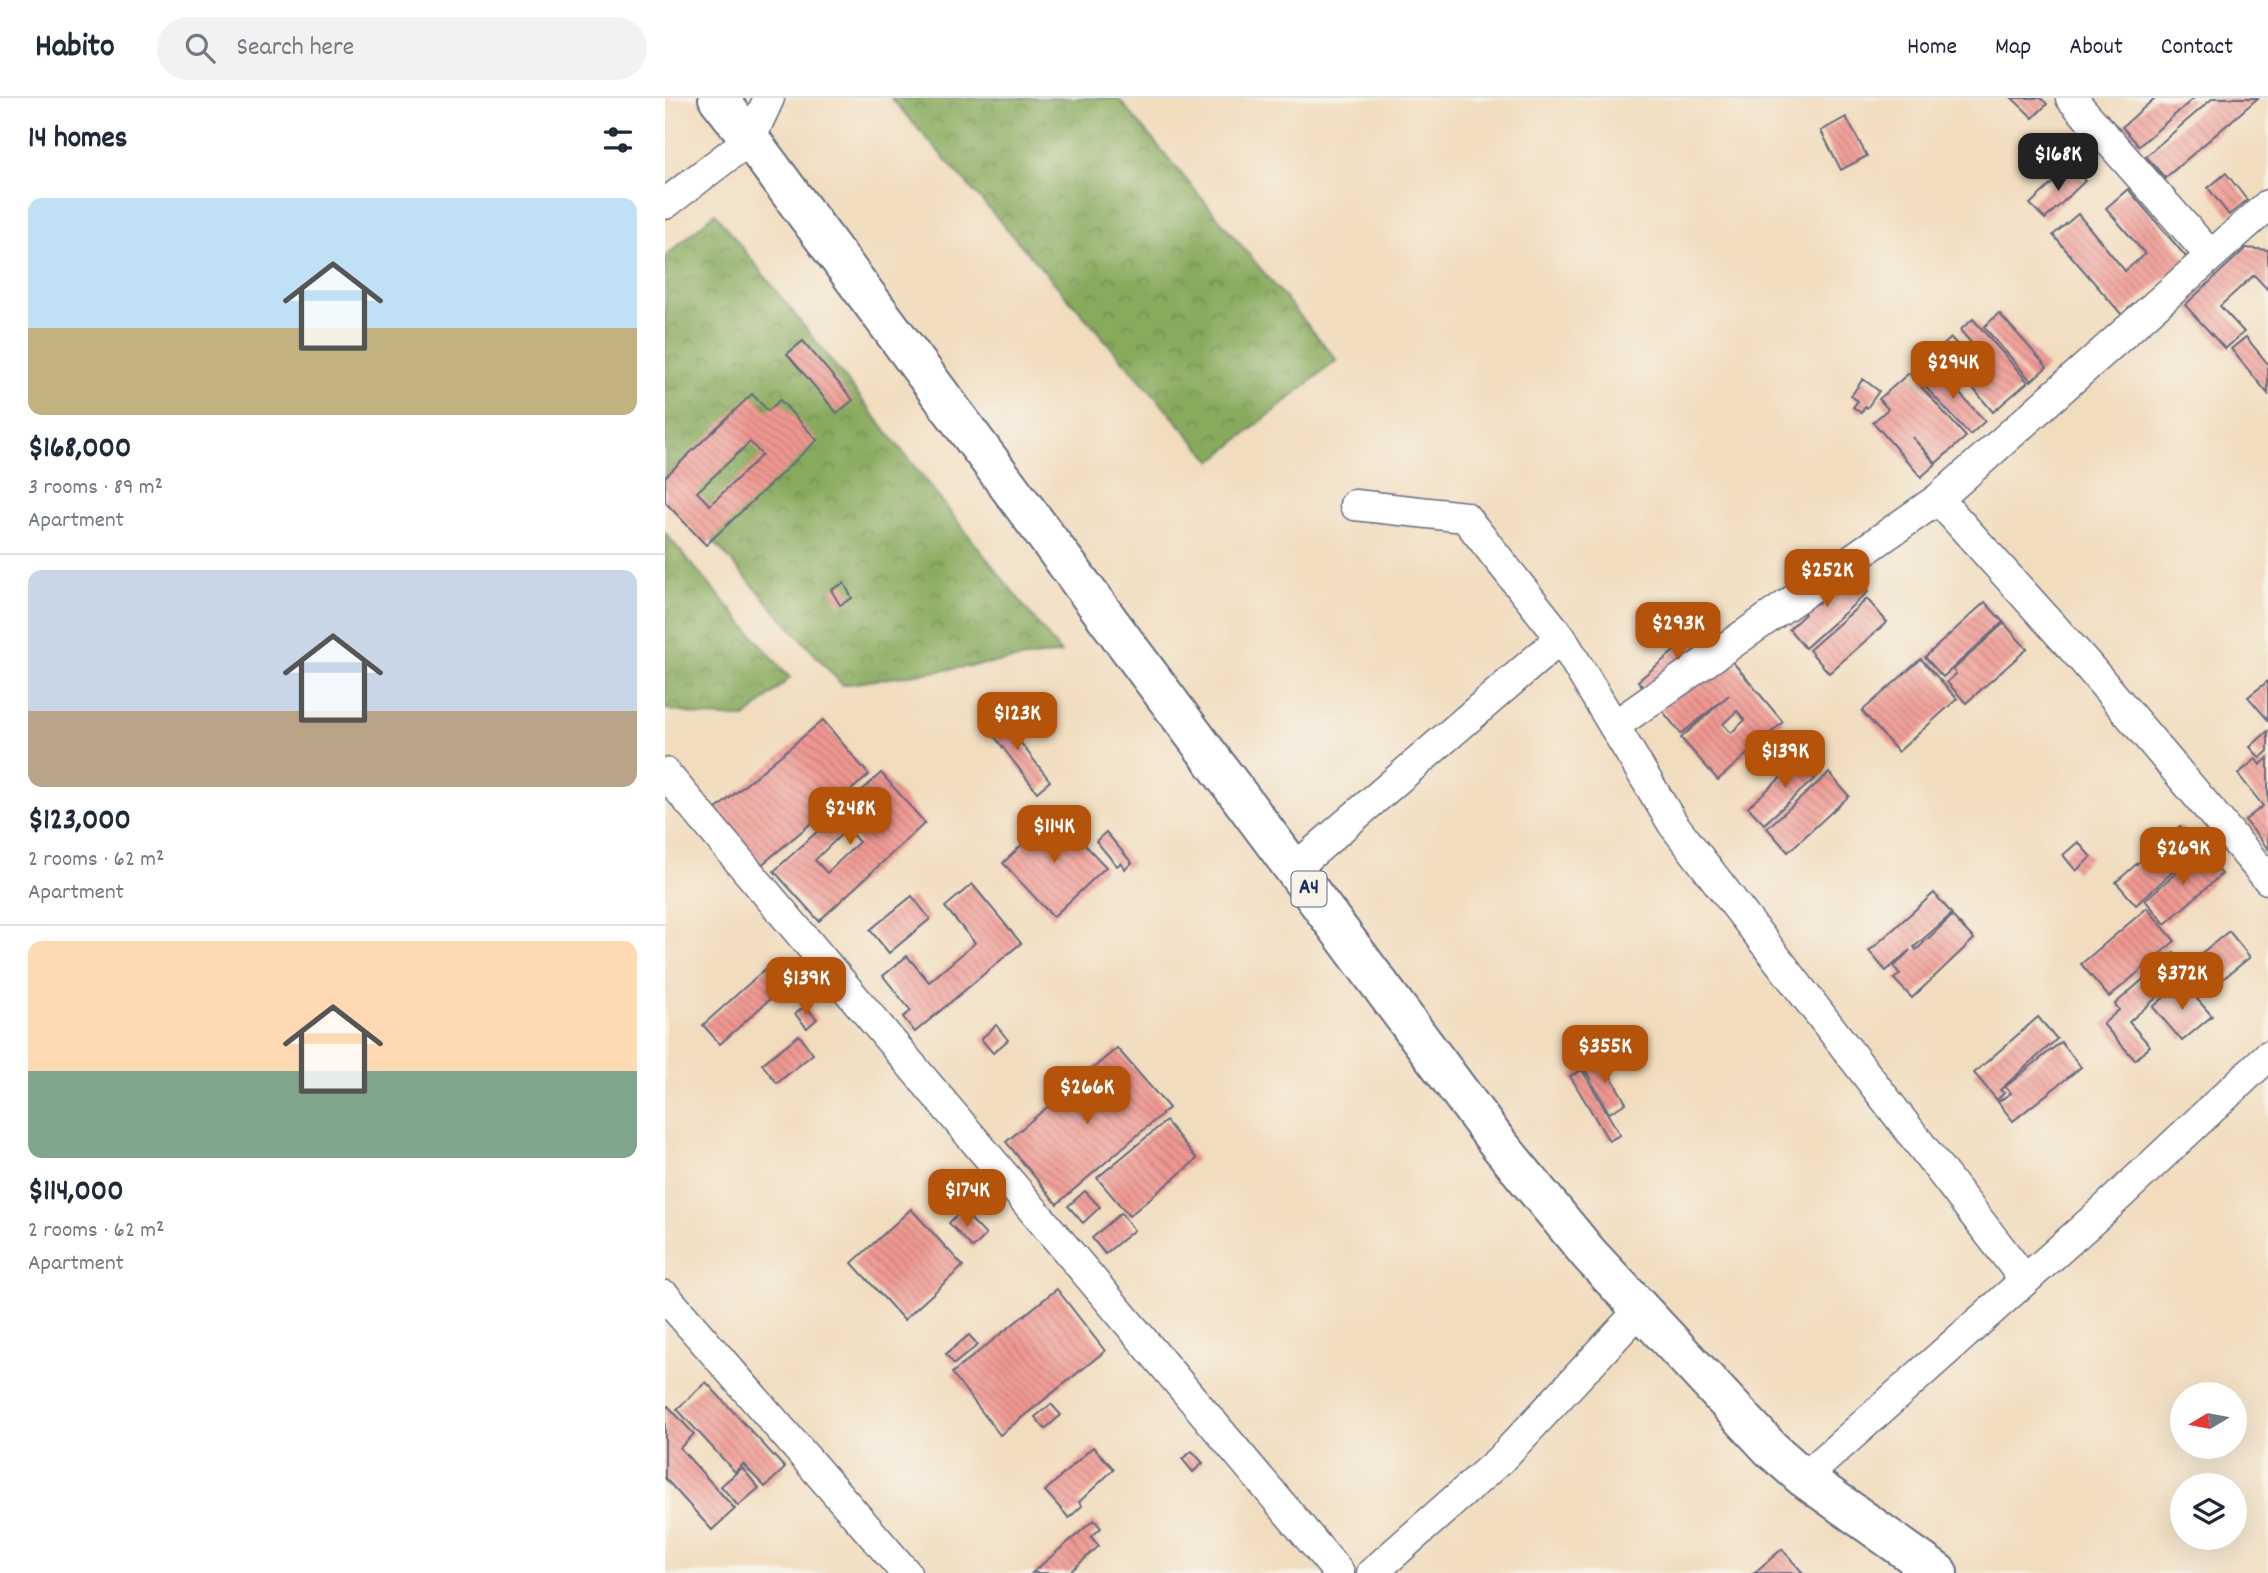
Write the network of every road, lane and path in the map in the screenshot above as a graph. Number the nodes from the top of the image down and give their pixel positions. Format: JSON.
{"nodes":[{"id":1,"x":718,"y":98,"type":"edge"},
{"id":2,"x":769,"y":98,"type":"edge"},
{"id":3,"x":2071,"y":98,"type":"edge"},
{"id":4,"x":750,"y":139,"type":"junction"},
{"id":5,"x":665,"y":204,"type":"edge"},
{"id":6,"x":2268,"y":205,"type":"edge"},
{"id":7,"x":2210,"y":255,"type":"junction"},
{"id":8,"x":1938,"y":499,"type":"junction"},
{"id":9,"x":1355,"y":505,"type":"dead end"},
{"id":10,"x":1561,"y":638,"type":"junction"},
{"id":11,"x":1614,"y":726,"type":"junction"},
{"id":12,"x":665,"y":773,"type":"edge"},
{"id":13,"x":1294,"y":869,"type":"junction"},
{"id":14,"x":2268,"y":879,"type":"edge"},
{"id":15,"x":2268,"y":1056,"type":"edge"},
{"id":16,"x":2025,"y":1280,"type":"junction"},
{"id":17,"x":665,"y":1296,"type":"edge"},
{"id":18,"x":1640,"y":1310,"type":"junction"},
{"id":19,"x":1804,"y":1478,"type":"junction"},
{"id":20,"x":906,"y":1573,"type":"edge"},
{"id":21,"x":1339,"y":1573,"type":"edge"},
{"id":22,"x":1372,"y":1573,"type":"edge"},
{"id":23,"x":1938,"y":1573,"type":"edge"}],
"edges":[{"from":1,"to":4,"type":"highway","number":"A4"},
{"from":2,"to":4,"type":"street"},
{"from":3,"to":7,"type":"street"},
{"from":4,"to":5,"type":"street"},
{"from":4,"to":13,"type":"highway","number":"A4"},
{"from":6,"to":7,"type":"street"},
{"from":7,"to":8,"type":"street"},
{"from":8,"to":11,"type":"street"},
{"from":8,"to":14,"type":"street"},
{"from":9,"to":10,"type":"street"},
{"from":10,"to":11,"type":"street"},
{"from":10,"to":13,"type":"street"},
{"from":11,"to":16,"type":"street"},
{"from":12,"to":21,"type":"street"},
{"from":13,"to":18,"type":"highway","number":"A4"},
{"from":15,"to":16,"type":"street"},
{"from":16,"to":19,"type":"street"},
{"from":17,"to":20,"type":"street"},
{"from":18,"to":19,"type":"highway","number":"A4"},
{"from":18,"to":22,"type":"street"},
{"from":19,"to":23,"type":"highway","number":"A4"}]}
